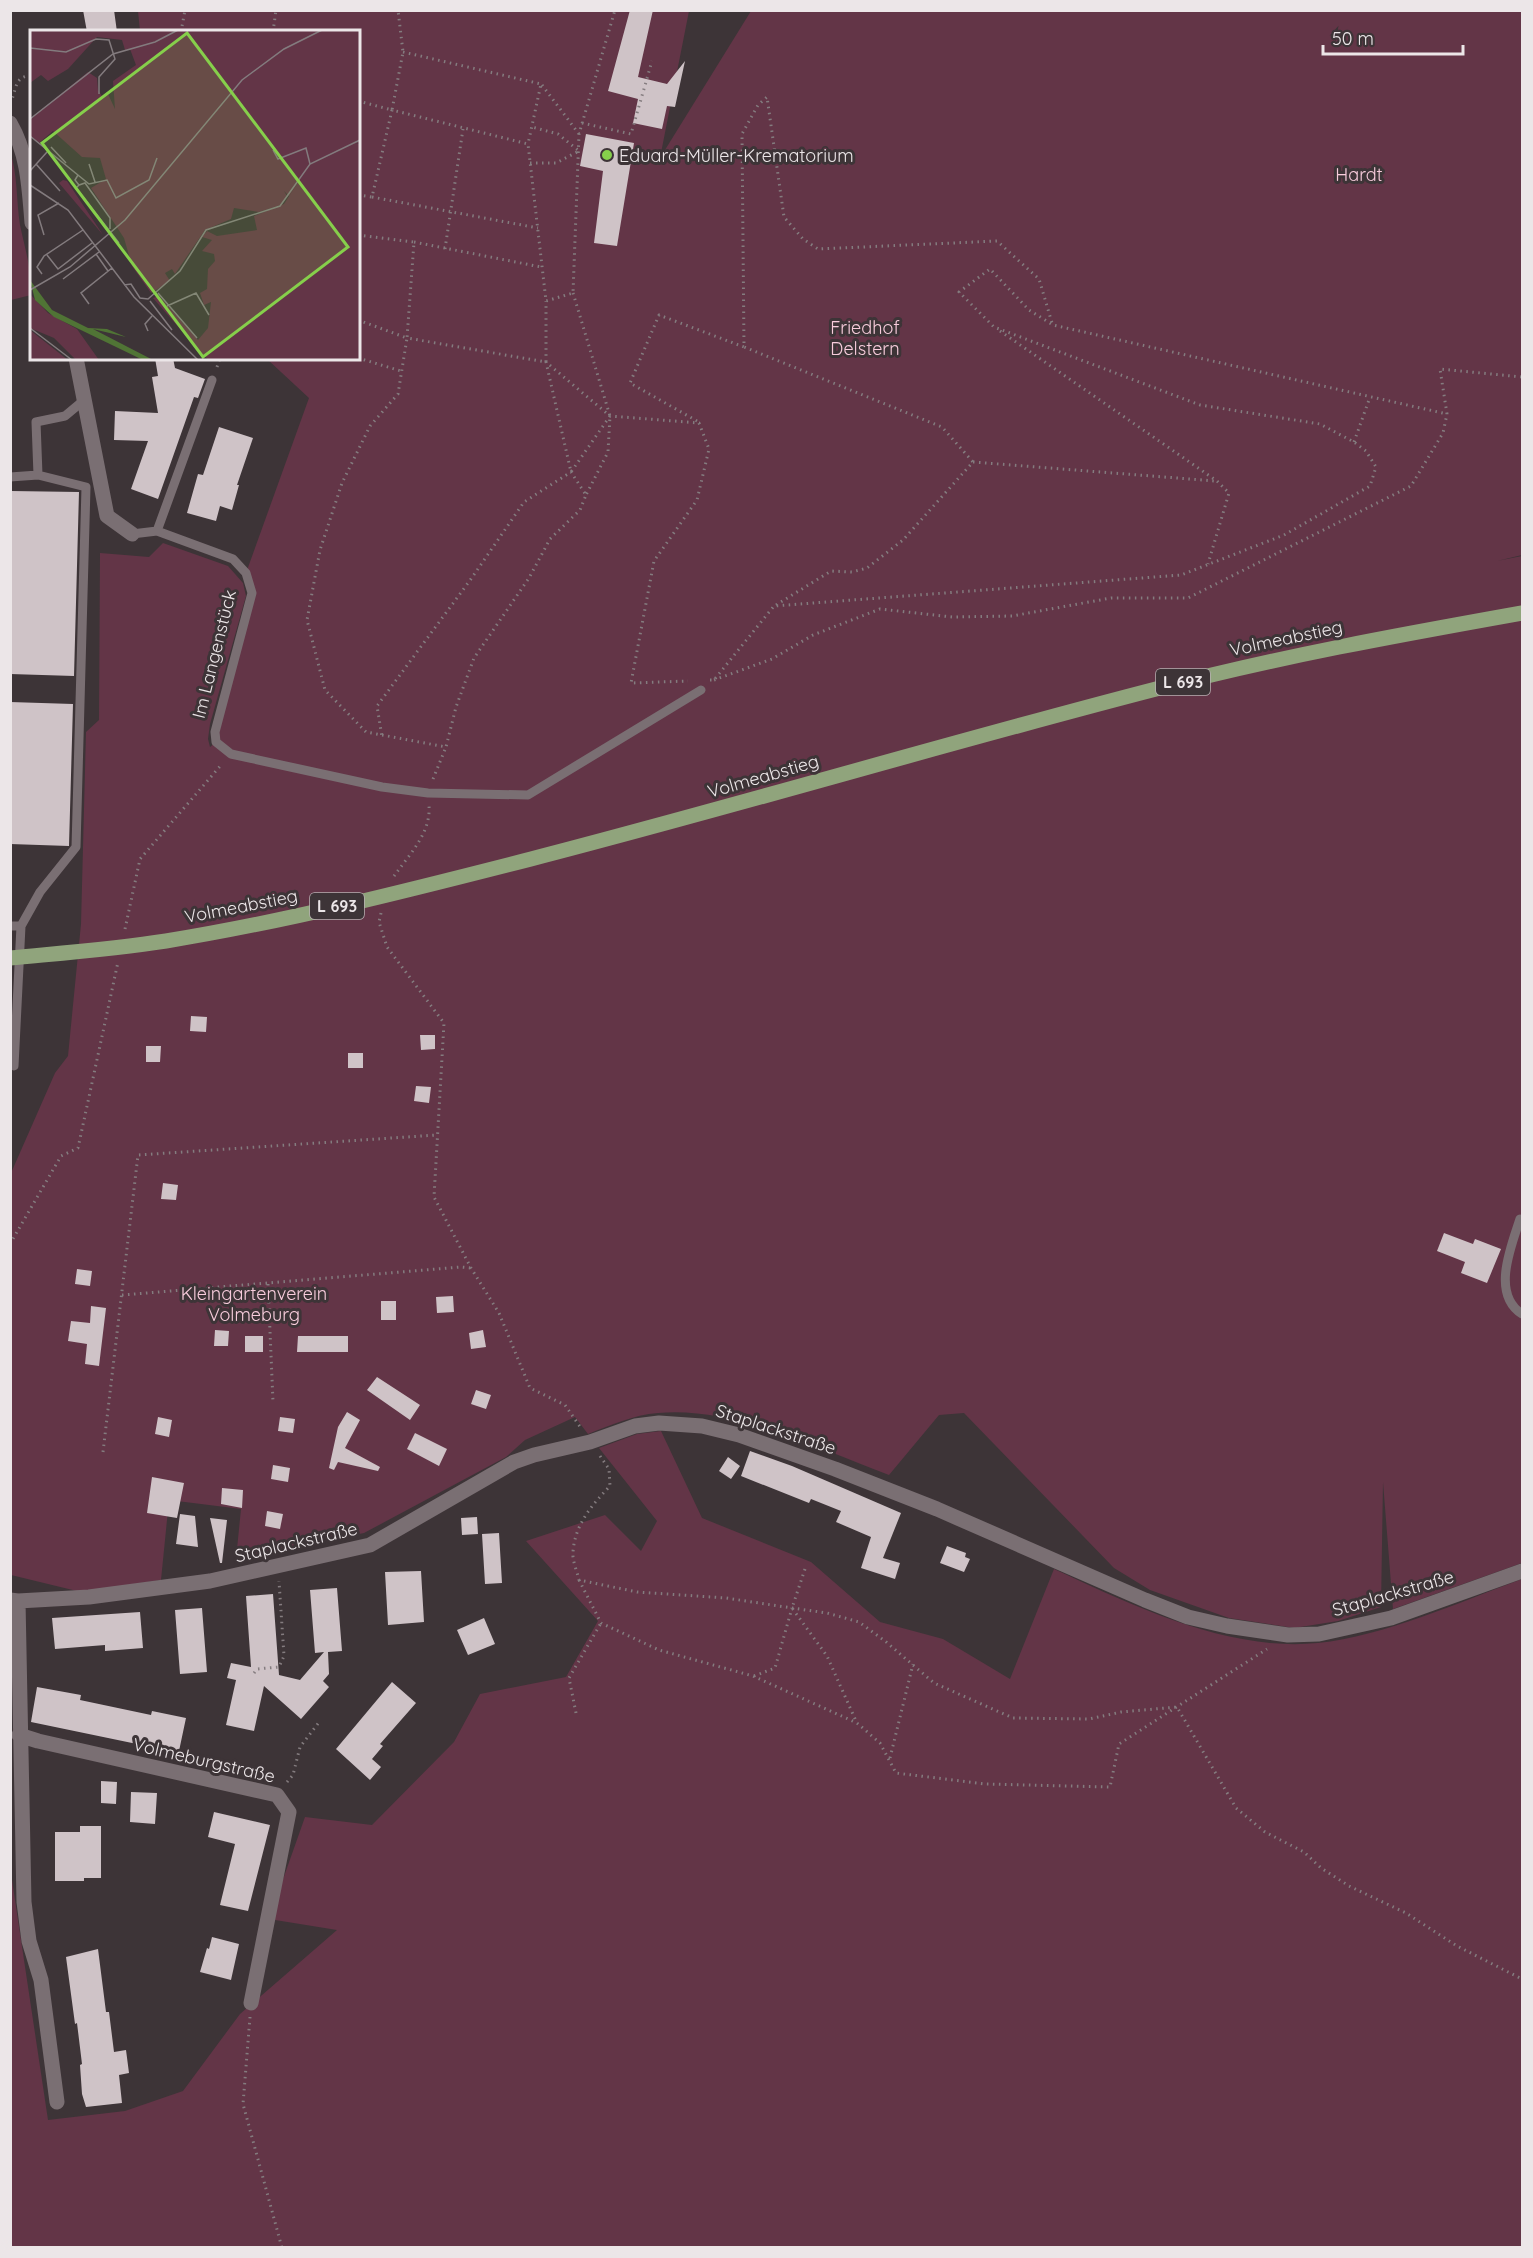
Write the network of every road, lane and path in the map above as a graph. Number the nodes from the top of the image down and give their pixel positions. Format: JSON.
{"nodes":[{"id":1,"x":185,"y":10,"type":"edge"},
{"id":2,"x":276,"y":10,"type":"edge"},
{"id":3,"x":398,"y":10,"type":"edge"},
{"id":4,"x":615,"y":10,"type":"edge"},
{"id":5,"x":181,"y":30,"type":"edge"},
{"id":6,"x":273,"y":30,"type":"edge"},
{"id":7,"x":404,"y":52,"type":"junction"},
{"id":8,"x":652,"y":61,"type":"dead end"},
{"id":9,"x":30,"y":76,"type":"edge"},
{"id":10,"x":541,"y":84,"type":"junction"},
{"id":11,"x":360,"y":102,"type":"edge"},
{"id":12,"x":10,"y":103,"type":"edge"},
{"id":13,"x":392,"y":110,"type":"junction"},
{"id":14,"x":10,"y":123,"type":"edge"},
{"id":15,"x":582,"y":123,"type":"junction"},
{"id":16,"x":532,"y":127,"type":"junction"},
{"id":17,"x":463,"y":128,"type":"junction"},
{"id":18,"x":579,"y":134,"type":"junction"},
{"id":19,"x":528,"y":144,"type":"junction"},
{"id":20,"x":579,"y":151,"type":"junction"},
{"id":21,"x":530,"y":163,"type":"junction"},
{"id":22,"x":360,"y":195,"type":"edge"},
{"id":23,"x":372,"y":197,"type":"junction"},
{"id":24,"x":30,"y":200,"type":"edge"},
{"id":25,"x":451,"y":211,"type":"junction"},
{"id":26,"x":538,"y":228,"type":"junction"},
{"id":27,"x":360,"y":235,"type":"edge"},
{"id":28,"x":414,"y":242,"type":"junction"},
{"id":29,"x":445,"y":249,"type":"junction"},
{"id":30,"x":542,"y":267,"type":"junction"},
{"id":31,"x":573,"y":293,"type":"junction"},
{"id":32,"x":546,"y":301,"type":"junction"},
{"id":33,"x":360,"y":321,"type":"edge"},
{"id":34,"x":1053,"y":325,"type":"junction"},
{"id":35,"x":994,"y":327,"type":"junction"},
{"id":36,"x":407,"y":338,"type":"junction"},
{"id":37,"x":744,"y":347,"type":"junction"},
{"id":38,"x":360,"y":359,"type":"edge"},
{"id":39,"x":76,"y":360,"type":"edge"},
{"id":40,"x":546,"y":362,"type":"junction"},
{"id":41,"x":402,"y":371,"type":"junction"},
{"id":42,"x":1522,"y":376,"type":"edge"},
{"id":43,"x":212,"y":380,"type":"dead end"},
{"id":44,"x":1370,"y":397,"type":"junction"},
{"id":45,"x":83,"y":401,"type":"junction"},
{"id":46,"x":1447,"y":414,"type":"junction"},
{"id":47,"x":610,"y":416,"type":"junction"},
{"id":48,"x":699,"y":423,"type":"junction"},
{"id":49,"x":1354,"y":442,"type":"junction"},
{"id":50,"x":973,"y":462,"type":"junction"},
{"id":51,"x":571,"y":472,"type":"junction"},
{"id":52,"x":38,"y":475,"type":"junction"},
{"id":53,"x":10,"y":477,"type":"edge"},
{"id":54,"x":1217,"y":481,"type":"junction"},
{"id":55,"x":586,"y":495,"type":"junction"},
{"id":56,"x":157,"y":531,"type":"junction"},
{"id":57,"x":132,"y":534,"type":"joint"},
{"id":58,"x":1208,"y":564,"type":"junction"},
{"id":59,"x":774,"y":606,"type":"junction"},
{"id":60,"x":1522,"y":613,"type":"edge"},
{"id":61,"x":714,"y":680,"type":"junction"},
{"id":62,"x":690,"y":681,"type":"dead end"},
{"id":63,"x":701,"y":685,"type":"junction"},
{"id":64,"x":382,"y":737,"type":"junction"},
{"id":65,"x":446,"y":747,"type":"junction"},
{"id":66,"x":231,"y":754,"type":"junction"},
{"id":67,"x":428,"y":793,"type":"junction"},
{"id":68,"x":392,"y":879,"type":"dead end"},
{"id":69,"x":381,"y":911,"type":"dead end"},
{"id":70,"x":10,"y":926,"type":"edge"},
{"id":71,"x":21,"y":926,"type":"junction"},
{"id":72,"x":125,"y":928,"type":"dead end"},
{"id":73,"x":120,"y":952,"type":"dead end"},
{"id":74,"x":10,"y":958,"type":"edge"},
{"id":75,"x":14,"y":1066,"type":"dead end"},
{"id":76,"x":437,"y":1135,"type":"junction"},
{"id":77,"x":1520,"y":1219,"type":"dead end"},
{"id":78,"x":10,"y":1244,"type":"edge"},
{"id":79,"x":471,"y":1268,"type":"junction"},
{"id":80,"x":268,"y":1284,"type":"junction"},
{"id":81,"x":122,"y":1295,"type":"junction"},
{"id":82,"x":1522,"y":1314,"type":"edge"},
{"id":83,"x":273,"y":1402,"type":"dead end"},
{"id":84,"x":590,"y":1442,"type":"junction"},
{"id":85,"x":103,"y":1452,"type":"dead end"},
{"id":86,"x":278,"y":1567,"type":"junction"},
{"id":87,"x":805,"y":1569,"type":"dead end"},
{"id":88,"x":1522,"y":1571,"type":"edge"},
{"id":89,"x":579,"y":1580,"type":"junction"},
{"id":90,"x":14,"y":1601,"type":"edge"},
{"id":91,"x":792,"y":1608,"type":"junction"},
{"id":92,"x":601,"y":1623,"type":"junction"},
{"id":93,"x":1288,"y":1635,"type":"junction"},
{"id":94,"x":913,"y":1664,"type":"junction"},
{"id":95,"x":254,"y":1673,"type":"dead end"},
{"id":96,"x":753,"y":1676,"type":"junction"},
{"id":97,"x":1177,"y":1707,"type":"junction"},
{"id":98,"x":576,"y":1713,"type":"dead end"},
{"id":99,"x":320,"y":1721,"type":"dead end"},
{"id":100,"x":857,"y":1723,"type":"junction"},
{"id":101,"x":19,"y":1735,"type":"junction"},
{"id":102,"x":890,"y":1758,"type":"junction"},
{"id":103,"x":277,"y":1795,"type":"junction"},
{"id":104,"x":1522,"y":1978,"type":"edge"},
{"id":105,"x":251,"y":2004,"type":"joint"},
{"id":106,"x":57,"y":2102,"type":"dead end"},
{"id":107,"x":282,"y":2247,"type":"edge"}],
"edges":[{"from":1,"to":5,"type":"path"},
{"from":2,"to":6,"type":"path"},
{"from":3,"to":7,"type":"path"},
{"from":4,"to":15,"type":"path"},
{"from":7,"to":10,"type":"path"},
{"from":7,"to":13,"type":"path"},
{"from":8,"to":15,"type":"path"},
{"from":9,"to":12,"type":"path"},
{"from":10,"to":16,"type":"path"},
{"from":10,"to":18,"type":"path"},
{"from":11,"to":13,"type":"path"},
{"from":13,"to":17,"type":"path"},
{"from":13,"to":23,"type":"path"},
{"from":14,"to":24,"type":"street"},
{"from":15,"to":18,"type":"path"},
{"from":16,"to":19,"type":"path"},
{"from":16,"to":20,"type":"path"},
{"from":17,"to":19,"type":"path"},
{"from":17,"to":25,"type":"path"},
{"from":18,"to":20,"type":"path"},
{"from":19,"to":21,"type":"path"},
{"from":20,"to":21,"type":"path"},
{"from":20,"to":31,"type":"path"},
{"from":21,"to":26,"type":"path"},
{"from":22,"to":23,"type":"path"},
{"from":23,"to":25,"type":"path"},
{"from":25,"to":26,"type":"path"},
{"from":25,"to":29,"type":"path"},
{"from":26,"to":30,"type":"path"},
{"from":27,"to":28,"type":"path"},
{"from":28,"to":29,"type":"path"},
{"from":28,"to":36,"type":"path"},
{"from":29,"to":30,"type":"path"},
{"from":30,"to":32,"type":"path"},
{"from":31,"to":32,"type":"path"},
{"from":31,"to":47,"type":"path"},
{"from":32,"to":40,"type":"path"},
{"from":33,"to":36,"type":"path"},
{"from":34,"to":35,"type":"path"},
{"from":34,"to":37,"type":"path"},
{"from":34,"to":44,"type":"path"},
{"from":35,"to":49,"type":"path"},
{"from":35,"to":54,"type":"path"},
{"from":36,"to":40,"type":"path"},
{"from":36,"to":41,"type":"path"},
{"from":37,"to":48,"type":"path"},
{"from":37,"to":50,"type":"path"},
{"from":38,"to":41,"type":"path"},
{"from":39,"to":45,"type":"street","name":"Im Langenstück"},
{"from":40,"to":47,"type":"path"},
{"from":40,"to":51,"type":"path"},
{"from":41,"to":64,"type":"path"},
{"from":42,"to":46,"type":"path"},
{"from":43,"to":56,"type":"lane"},
{"from":44,"to":46,"type":"path"},
{"from":44,"to":49,"type":"path"},
{"from":45,"to":52,"type":"lane"},
{"from":45,"to":57,"type":"street","name":"Im Langenstück"},
{"from":46,"to":61,"type":"path"},
{"from":47,"to":48,"type":"path"},
{"from":47,"to":51,"type":"path"},
{"from":47,"to":55,"type":"path"},
{"from":48,"to":62,"type":"path"},
{"from":49,"to":58,"type":"path"},
{"from":50,"to":54,"type":"path"},
{"from":50,"to":59,"type":"path"},
{"from":51,"to":55,"type":"path"},
{"from":51,"to":64,"type":"path"},
{"from":52,"to":53,"type":"lane"},
{"from":52,"to":71,"type":"lane"},
{"from":54,"to":58,"type":"path"},
{"from":55,"to":65,"type":"path"},
{"from":56,"to":57,"type":"lane","name":"Im Langenstück"},
{"from":56,"to":66,"type":"lane","name":"Im Langenstück"},
{"from":58,"to":59,"type":"path"},
{"from":59,"to":61,"type":"path"},
{"from":60,"to":74,"type":"main road","name":"Volmeabstieg","number":"L 693"},
{"from":61,"to":63,"type":"path"},
{"from":61,"to":63,"type":"path"},
{"from":63,"to":67,"type":"lane"},
{"from":64,"to":65,"type":"path"},
{"from":65,"to":67,"type":"path"},
{"from":66,"to":67,"type":"lane"},
{"from":66,"to":72,"type":"path"},
{"from":67,"to":68,"type":"path"},
{"from":69,"to":76,"type":"path"},
{"from":70,"to":71,"type":"lane"},
{"from":71,"to":75,"type":"lane"},
{"from":73,"to":78,"type":"path"},
{"from":76,"to":79,"type":"path"},
{"from":76,"to":81,"type":"path"},
{"from":77,"to":82,"type":"lane"},
{"from":79,"to":80,"type":"path"},
{"from":79,"to":84,"type":"path"},
{"from":80,"to":81,"type":"path"},
{"from":80,"to":83,"type":"path"},
{"from":81,"to":85,"type":"path"},
{"from":84,"to":86,"type":"street","name":"Staplackstraße"},
{"from":84,"to":89,"type":"path"},
{"from":84,"to":93,"type":"street","name":"Staplackstraße"},
{"from":86,"to":90,"type":"street","name":"Staplackstraße"},
{"from":86,"to":95,"type":"path"},
{"from":87,"to":91,"type":"path"},
{"from":88,"to":93,"type":"street","name":"Staplackstraße"},
{"from":89,"to":91,"type":"path"},
{"from":89,"to":92,"type":"path"},
{"from":90,"to":101,"type":"street"},
{"from":91,"to":94,"type":"path"},
{"from":91,"to":96,"type":"path"},
{"from":91,"to":100,"type":"path"},
{"from":92,"to":96,"type":"path"},
{"from":92,"to":98,"type":"path"},
{"from":93,"to":97,"type":"path"},
{"from":94,"to":97,"type":"path"},
{"from":94,"to":102,"type":"path"},
{"from":96,"to":100,"type":"path"},
{"from":97,"to":102,"type":"path"},
{"from":97,"to":104,"type":"path"},
{"from":99,"to":103,"type":"path"},
{"from":100,"to":102,"type":"path"},
{"from":101,"to":103,"type":"street","name":"Volmeburgstraße"},
{"from":101,"to":106,"type":"street"},
{"from":103,"to":105,"type":"street","name":"Volmeburgstraße"},
{"from":105,"to":107,"type":"path"}]}
